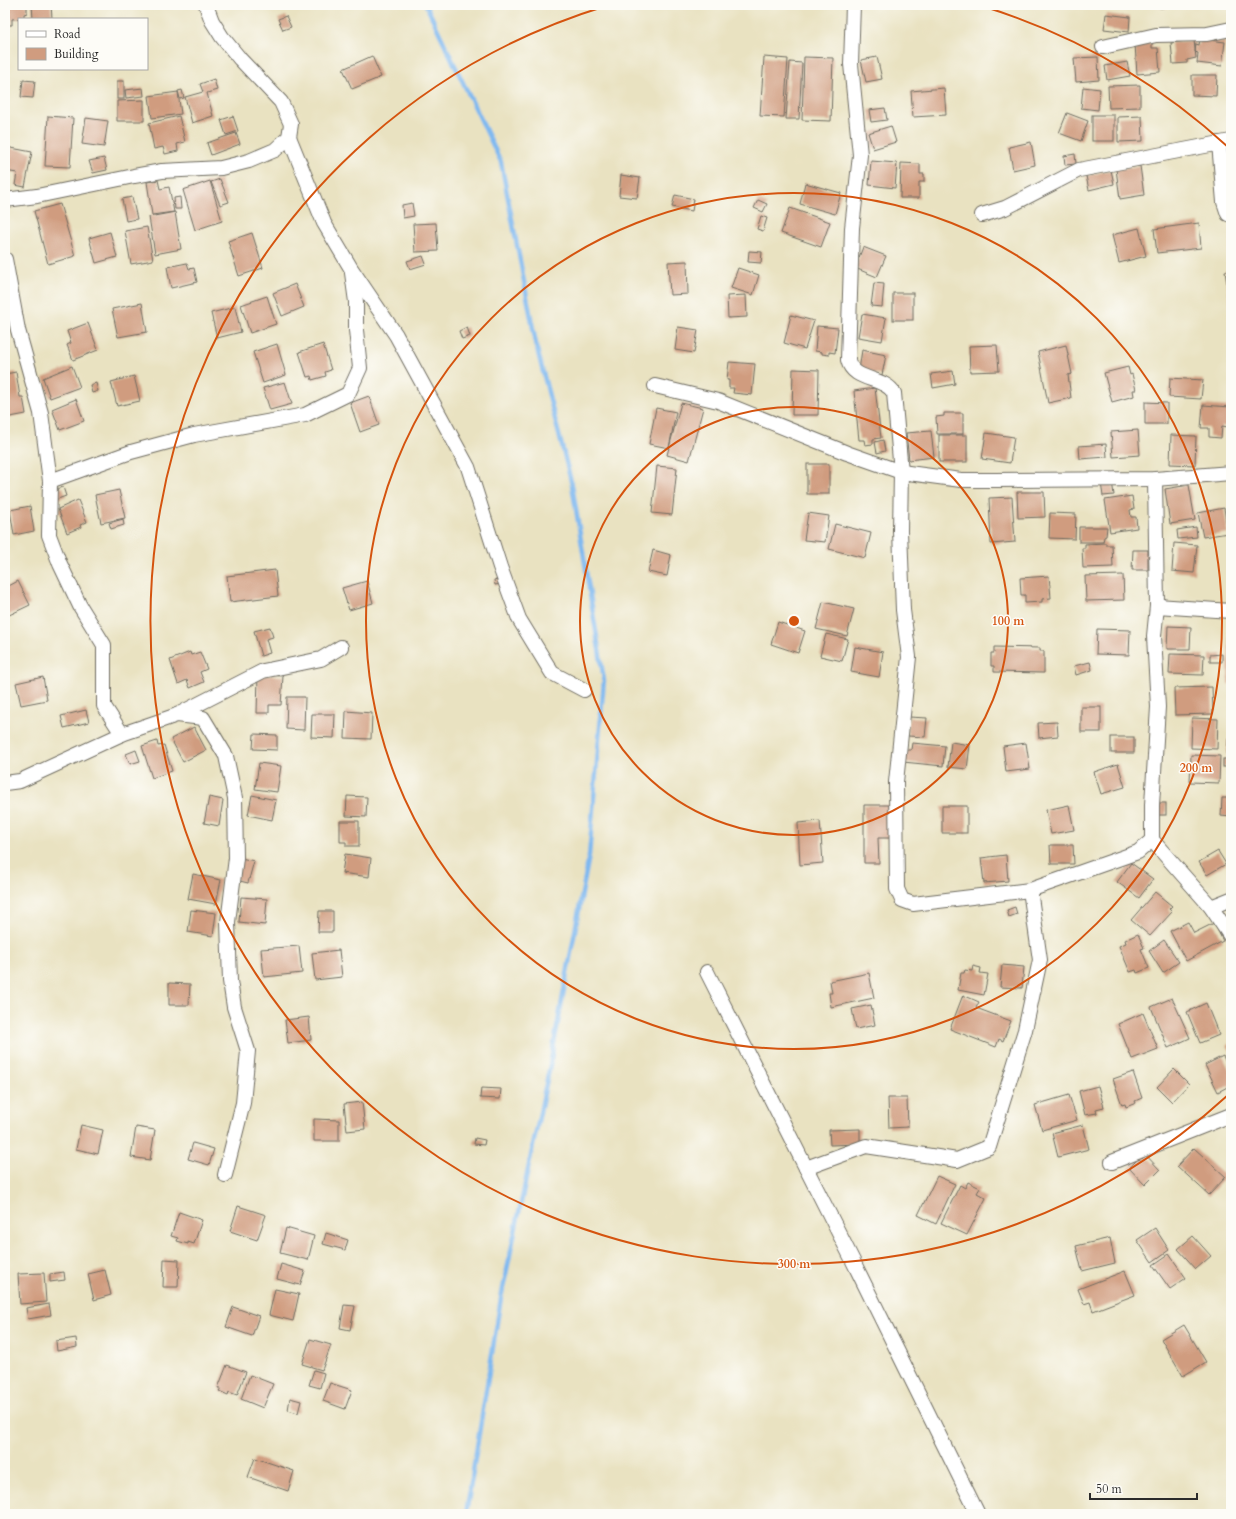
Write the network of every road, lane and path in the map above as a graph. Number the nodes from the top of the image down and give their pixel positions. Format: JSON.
{"nodes":[{"id":1,"x":206,"y":5,"type":"edge"},
{"id":2,"x":853,"y":5,"type":"edge"},
{"id":3,"x":1231,"y":30,"type":"edge"},
{"id":4,"x":1103,"y":47,"type":"dead end"},
{"id":5,"x":289,"y":138,"type":"junction"},
{"id":6,"x":1225,"y":142,"type":"edge"},
{"id":7,"x":5,"y":200,"type":"edge"},
{"id":8,"x":982,"y":215,"type":"dead end"},
{"id":9,"x":1231,"y":215,"type":"edge"},
{"id":10,"x":5,"y":259,"type":"edge"},
{"id":11,"x":352,"y":270,"type":"junction"},
{"id":12,"x":655,"y":386,"type":"dead end"},
{"id":13,"x":901,"y":472,"type":"junction"},
{"id":14,"x":1231,"y":473,"type":"edge"},
{"id":15,"x":1155,"y":478,"type":"junction"},
{"id":16,"x":50,"y":481,"type":"junction"},
{"id":17,"x":1157,"y":606,"type":"junction"},
{"id":18,"x":1231,"y":611,"type":"edge"},
{"id":19,"x":341,"y":647,"type":"dead end"},
{"id":20,"x":584,"y":690,"type":"dead end"},
{"id":21,"x":177,"y":715,"type":"junction"},
{"id":22,"x":122,"y":734,"type":"junction"},
{"id":23,"x":5,"y":783,"type":"edge"},
{"id":24,"x":1152,"y":840,"type":"junction"},
{"id":25,"x":1030,"y":890,"type":"junction"},
{"id":26,"x":1231,"y":899,"type":"edge"},
{"id":27,"x":1211,"y":907,"type":"junction"},
{"id":28,"x":1231,"y":937,"type":"edge"},
{"id":29,"x":707,"y":972,"type":"dead end"},
{"id":30,"x":1231,"y":1115,"type":"edge"},
{"id":31,"x":1112,"y":1162,"type":"dead end"},
{"id":32,"x":806,"y":1168,"type":"junction"},
{"id":33,"x":225,"y":1175,"type":"dead end"},
{"id":34,"x":978,"y":1514,"type":"edge"}],
"edges":[{"from":1,"to":5,"type":"street"},
{"from":2,"to":13,"type":"street"},
{"from":3,"to":4,"type":"street"},
{"from":5,"to":7,"type":"street"},
{"from":5,"to":11,"type":"street"},
{"from":6,"to":8,"type":"street"},
{"from":6,"to":9,"type":"street"},
{"from":10,"to":16,"type":"street"},
{"from":11,"to":16,"type":"street"},
{"from":11,"to":20,"type":"street"},
{"from":12,"to":13,"type":"street"},
{"from":13,"to":15,"type":"street"},
{"from":13,"to":25,"type":"street"},
{"from":14,"to":15,"type":"street"},
{"from":15,"to":17,"type":"street"},
{"from":16,"to":22,"type":"street"},
{"from":17,"to":18,"type":"street"},
{"from":17,"to":24,"type":"street"},
{"from":19,"to":21,"type":"street"},
{"from":21,"to":22,"type":"street"},
{"from":21,"to":33,"type":"street"},
{"from":22,"to":23,"type":"street"},
{"from":24,"to":25,"type":"street"},
{"from":24,"to":27,"type":"street"},
{"from":25,"to":32,"type":"street"},
{"from":26,"to":27,"type":"street"},
{"from":27,"to":28,"type":"street"},
{"from":29,"to":32,"type":"street"},
{"from":30,"to":31,"type":"street"},
{"from":32,"to":34,"type":"street"}]}
